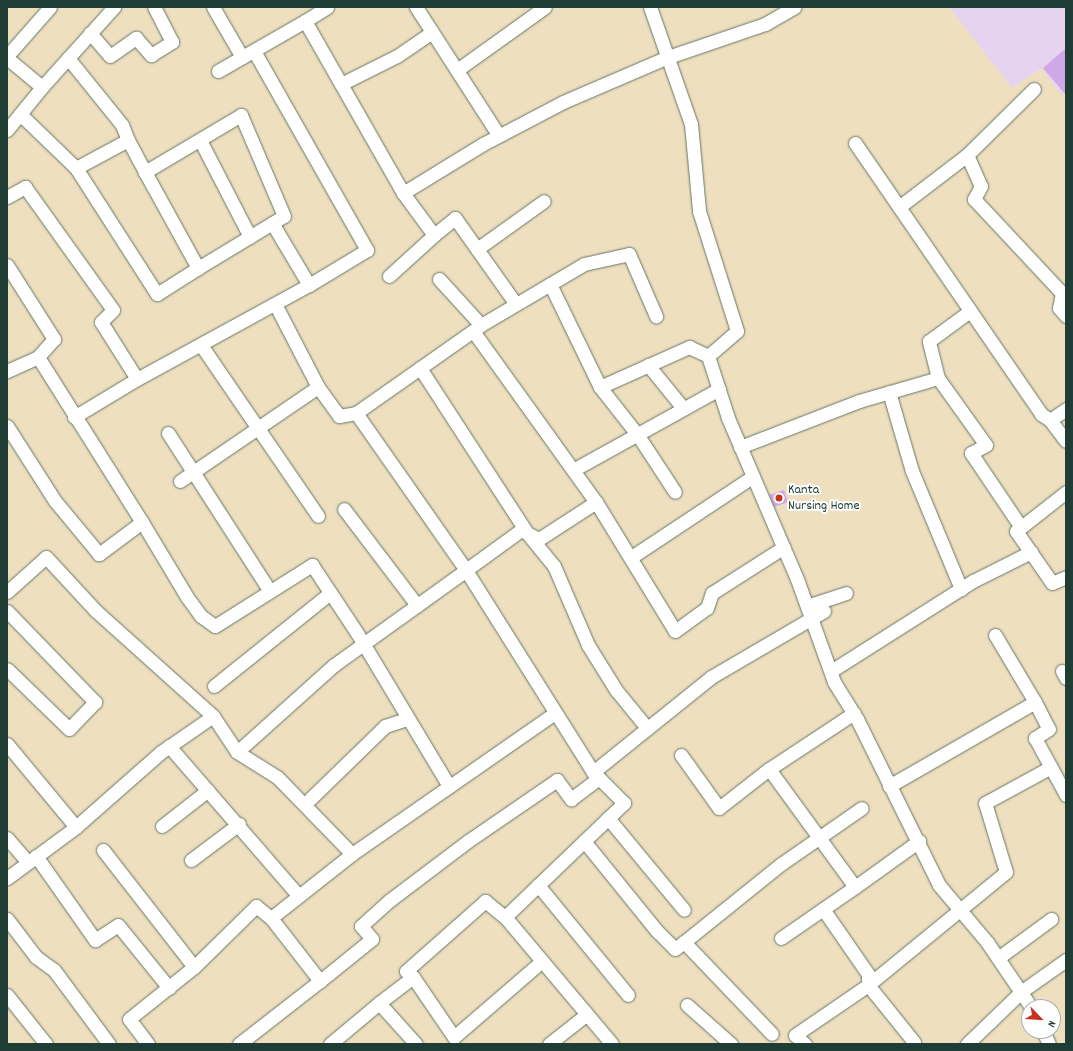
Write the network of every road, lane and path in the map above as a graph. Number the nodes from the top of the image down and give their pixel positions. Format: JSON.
{"nodes":[{"id":1,"x":50,"y":7,"type":"edge"},
{"id":2,"x":114,"y":7,"type":"edge"},
{"id":3,"x":154,"y":7,"type":"edge"},
{"id":4,"x":214,"y":7,"type":"edge"},
{"id":5,"x":327,"y":7,"type":"edge"},
{"id":6,"x":416,"y":7,"type":"edge"},
{"id":7,"x":545,"y":7,"type":"edge"},
{"id":8,"x":796,"y":7,"type":"edge"},
{"id":9,"x":653,"y":8,"type":"edge"},
{"id":10,"x":309,"y":15,"type":"edge"},
{"id":11,"x":432,"y":32,"type":"junction"},
{"id":12,"x":90,"y":33,"type":"junction"},
{"id":13,"x":254,"y":50,"type":"junction"},
{"id":14,"x":7,"y":57,"type":"edge"},
{"id":15,"x":242,"y":57,"type":"junction"},
{"id":16,"x":668,"y":57,"type":"junction"},
{"id":17,"x":68,"y":58,"type":"junction"},
{"id":18,"x":457,"y":70,"type":"junction"},
{"id":19,"x":218,"y":71,"type":"dead end"},
{"id":20,"x":341,"y":84,"type":"junction"},
{"id":21,"x":42,"y":86,"type":"junction"},
{"id":22,"x":1034,"y":89,"type":"dead end"},
{"id":23,"x":20,"y":114,"type":"junction"},
{"id":24,"x":7,"y":130,"type":"edge"},
{"id":25,"x":499,"y":136,"type":"junction"},
{"id":26,"x":128,"y":140,"type":"junction"},
{"id":27,"x":200,"y":140,"type":"junction"},
{"id":28,"x":855,"y":143,"type":"dead end"},
{"id":29,"x":966,"y":155,"type":"junction"},
{"id":30,"x":76,"y":168,"type":"junction"},
{"id":31,"x":145,"y":172,"type":"junction"},
{"id":32,"x":403,"y":193,"type":"junction"},
{"id":33,"x":7,"y":197,"type":"edge"},
{"id":34,"x":544,"y":201,"type":"dead end"},
{"id":35,"x":899,"y":207,"type":"junction"},
{"id":36,"x":272,"y":223,"type":"junction"},
{"id":37,"x":434,"y":235,"type":"junction"},
{"id":38,"x":250,"y":236,"type":"junction"},
{"id":39,"x":477,"y":249,"type":"junction"},
{"id":40,"x":7,"y":265,"type":"edge"},
{"id":41,"x":198,"y":268,"type":"junction"},
{"id":42,"x":389,"y":276,"type":"dead end"},
{"id":43,"x":439,"y":279,"type":"dead end"},
{"id":44,"x":550,"y":284,"type":"junction"},
{"id":45,"x":309,"y":285,"type":"junction"},
{"id":46,"x":275,"y":304,"type":"junction"},
{"id":47,"x":516,"y":304,"type":"junction"},
{"id":48,"x":970,"y":311,"type":"junction"},
{"id":49,"x":656,"y":316,"type":"dead end"},
{"id":50,"x":1066,"y":316,"type":"edge"},
{"id":51,"x":477,"y":328,"type":"junction"},
{"id":52,"x":201,"y":345,"type":"junction"},
{"id":53,"x":708,"y":356,"type":"junction"},
{"id":54,"x":38,"y":357,"type":"junction"},
{"id":55,"x":648,"y":365,"type":"junction"},
{"id":56,"x":420,"y":368,"type":"junction"},
{"id":57,"x":8,"y":369,"type":"edge"},
{"id":58,"x":938,"y":378,"type":"junction"},
{"id":59,"x":137,"y":379,"type":"junction"},
{"id":60,"x":318,"y":387,"type":"junction"},
{"id":61,"x":600,"y":387,"type":"junction"},
{"id":62,"x":719,"y":389,"type":"junction"},
{"id":63,"x":889,"y":392,"type":"junction"},
{"id":64,"x":683,"y":408,"type":"junction"},
{"id":65,"x":1066,"y":409,"type":"edge"},
{"id":66,"x":356,"y":413,"type":"junction"},
{"id":67,"x":74,"y":417,"type":"junction"},
{"id":68,"x":1050,"y":420,"type":"junction"},
{"id":69,"x":7,"y":426,"type":"edge"},
{"id":70,"x":258,"y":431,"type":"junction"},
{"id":71,"x":168,"y":433,"type":"dead end"},
{"id":72,"x":637,"y":434,"type":"junction"},
{"id":73,"x":1066,"y":441,"type":"edge"},
{"id":74,"x":740,"y":447,"type":"junction"},
{"id":75,"x":572,"y":470,"type":"junction"},
{"id":76,"x":194,"y":472,"type":"junction"},
{"id":77,"x":752,"y":477,"type":"junction"},
{"id":78,"x":180,"y":481,"type":"dead end"},
{"id":79,"x":675,"y":492,"type":"dead end"},
{"id":80,"x":1066,"y":492,"type":"edge"},
{"id":81,"x":596,"y":502,"type":"junction"},
{"id":82,"x":344,"y":510,"type":"dead end"},
{"id":83,"x":318,"y":516,"type":"dead end"},
{"id":84,"x":142,"y":522,"type":"junction"},
{"id":85,"x":1021,"y":527,"type":"junction"},
{"id":86,"x":527,"y":533,"type":"junction"},
{"id":87,"x":784,"y":547,"type":"junction"},
{"id":88,"x":1031,"y":552,"type":"junction"},
{"id":89,"x":636,"y":554,"type":"dead end"},
{"id":90,"x":466,"y":570,"type":"junction"},
{"id":91,"x":1066,"y":577,"type":"edge"},
{"id":92,"x":961,"y":589,"type":"junction"},
{"id":93,"x":270,"y":591,"type":"junction"},
{"id":94,"x":7,"y":592,"type":"edge"},
{"id":95,"x":330,"y":593,"type":"junction"},
{"id":96,"x":846,"y":593,"type":"dead end"},
{"id":97,"x":417,"y":605,"type":"junction"},
{"id":98,"x":7,"y":611,"type":"edge"},
{"id":99,"x":824,"y":611,"type":"dead end"},
{"id":100,"x":809,"y":612,"type":"junction"},
{"id":101,"x":995,"y":635,"type":"dead end"},
{"id":102,"x":363,"y":644,"type":"junction"},
{"id":103,"x":7,"y":669,"type":"edge"},
{"id":104,"x":831,"y":671,"type":"junction"},
{"id":105,"x":214,"y":686,"type":"dead end"},
{"id":106,"x":1035,"y":702,"type":"junction"},
{"id":107,"x":555,"y":712,"type":"junction"},
{"id":108,"x":854,"y":713,"type":"junction"},
{"id":109,"x":213,"y":716,"type":"junction"},
{"id":110,"x":406,"y":719,"type":"junction"},
{"id":111,"x":647,"y":728,"type":"junction"},
{"id":112,"x":7,"y":744,"type":"edge"},
{"id":113,"x":170,"y":746,"type":"junction"},
{"id":114,"x":237,"y":752,"type":"junction"},
{"id":115,"x":681,"y":754,"type":"dead end"},
{"id":116,"x":1051,"y":767,"type":"junction"},
{"id":117,"x":769,"y":769,"type":"junction"},
{"id":118,"x":596,"y":775,"type":"junction"},
{"id":119,"x":448,"y":786,"type":"junction"},
{"id":120,"x":889,"y":786,"type":"junction"},
{"id":121,"x":208,"y":790,"type":"junction"},
{"id":122,"x":1066,"y":795,"type":"edge"},
{"id":123,"x":310,"y":799,"type":"dead end"},
{"id":124,"x":862,"y":808,"type":"dead end"},
{"id":125,"x":608,"y":818,"type":"junction"},
{"id":126,"x":239,"y":824,"type":"junction"},
{"id":127,"x":162,"y":826,"type":"dead end"},
{"id":128,"x":76,"y":827,"type":"junction"},
{"id":129,"x":7,"y":838,"type":"edge"},
{"id":130,"x":820,"y":839,"type":"junction"},
{"id":131,"x":584,"y":841,"type":"junction"},
{"id":132,"x":919,"y":841,"type":"junction"},
{"id":133,"x":103,"y":850,"type":"dead end"},
{"id":134,"x":352,"y":854,"type":"junction"},
{"id":135,"x":32,"y":859,"type":"junction"},
{"id":136,"x":191,"y":860,"type":"dead end"},
{"id":137,"x":7,"y":878,"type":"edge"},
{"id":138,"x":538,"y":885,"type":"junction"},
{"id":139,"x":855,"y":887,"type":"junction"},
{"id":140,"x":299,"y":896,"type":"junction"},
{"id":141,"x":823,"y":909,"type":"junction"},
{"id":142,"x":959,"y":909,"type":"junction"},
{"id":143,"x":684,"y":910,"type":"dead end"},
{"id":144,"x":505,"y":916,"type":"junction"},
{"id":145,"x":271,"y":918,"type":"junction"},
{"id":146,"x":7,"y":919,"type":"edge"},
{"id":147,"x":1051,"y":919,"type":"dead end"},
{"id":148,"x":781,"y":938,"type":"dead end"},
{"id":149,"x":684,"y":942,"type":"junction"},
{"id":150,"x":998,"y":958,"type":"junction"},
{"id":151,"x":1066,"y":960,"type":"edge"},
{"id":152,"x":542,"y":961,"type":"junction"},
{"id":153,"x":194,"y":967,"type":"junction"},
{"id":154,"x":413,"y":977,"type":"junction"},
{"id":155,"x":320,"y":981,"type":"junction"},
{"id":156,"x":868,"y":985,"type":"junction"},
{"id":157,"x":168,"y":988,"type":"junction"},
{"id":158,"x":1022,"y":991,"type":"junction"},
{"id":159,"x":7,"y":995,"type":"edge"},
{"id":160,"x":628,"y":995,"type":"dead end"},
{"id":161,"x":1026,"y":999,"type":"edge"},
{"id":162,"x":379,"y":1003,"type":"junction"},
{"id":163,"x":687,"y":1005,"type":"dead end"},
{"id":164,"x":587,"y":1014,"type":"junction"},
{"id":165,"x":772,"y":1034,"type":"dead end"},
{"id":166,"x":796,"y":1041,"type":"edge"},
{"id":167,"x":914,"y":1042,"type":"dead end"},
{"id":168,"x":46,"y":1044,"type":"edge"},
{"id":169,"x":109,"y":1044,"type":"edge"},
{"id":170,"x":148,"y":1044,"type":"edge"},
{"id":171,"x":239,"y":1044,"type":"edge"},
{"id":172,"x":330,"y":1044,"type":"edge"},
{"id":173,"x":416,"y":1044,"type":"edge"},
{"id":174,"x":549,"y":1044,"type":"edge"},
{"id":175,"x":612,"y":1044,"type":"edge"},
{"id":176,"x":731,"y":1044,"type":"edge"},
{"id":177,"x":967,"y":1044,"type":"edge"}],
"edges":[{"from":1,"to":14,"type":"street"},
{"from":2,"to":12,"type":"street"},
{"from":3,"to":12,"type":"street"},
{"from":4,"to":15,"type":"street"},
{"from":5,"to":10,"type":"street"},
{"from":6,"to":11,"type":"street"},
{"from":7,"to":18,"type":"street"},
{"from":8,"to":16,"type":"street"},
{"from":9,"to":16,"type":"street"},
{"from":10,"to":13,"type":"street"},
{"from":10,"to":20,"type":"street"},
{"from":11,"to":18,"type":"street"},
{"from":11,"to":20,"type":"street"},
{"from":12,"to":17,"type":"street"},
{"from":13,"to":15,"type":"street"},
{"from":13,"to":45,"type":"street"},
{"from":14,"to":21,"type":"street"},
{"from":15,"to":19,"type":"street"},
{"from":16,"to":25,"type":"street"},
{"from":16,"to":53,"type":"street"},
{"from":17,"to":21,"type":"street"},
{"from":17,"to":26,"type":"street"},
{"from":18,"to":25,"type":"street"},
{"from":20,"to":32,"type":"street"},
{"from":21,"to":23,"type":"street"},
{"from":22,"to":29,"type":"street"},
{"from":23,"to":24,"type":"street"},
{"from":23,"to":30,"type":"street"},
{"from":25,"to":32,"type":"street"},
{"from":26,"to":30,"type":"street"},
{"from":26,"to":31,"type":"street"},
{"from":27,"to":31,"type":"street"},
{"from":27,"to":36,"type":"street"},
{"from":27,"to":38,"type":"street"},
{"from":28,"to":35,"type":"street"},
{"from":29,"to":35,"type":"street"},
{"from":29,"to":50,"type":"street"},
{"from":30,"to":41,"type":"street"},
{"from":31,"to":41,"type":"street"},
{"from":32,"to":37,"type":"street"},
{"from":33,"to":59,"type":"street"},
{"from":34,"to":39,"type":"street"},
{"from":35,"to":48,"type":"street"},
{"from":36,"to":38,"type":"street"},
{"from":36,"to":45,"type":"street"},
{"from":37,"to":39,"type":"street"},
{"from":37,"to":42,"type":"street"},
{"from":38,"to":41,"type":"street"},
{"from":39,"to":47,"type":"street"},
{"from":40,"to":54,"type":"street"},
{"from":43,"to":51,"type":"street"},
{"from":44,"to":47,"type":"street"},
{"from":44,"to":49,"type":"street"},
{"from":44,"to":61,"type":"street"},
{"from":45,"to":46,"type":"street"},
{"from":46,"to":52,"type":"street"},
{"from":46,"to":60,"type":"street"},
{"from":47,"to":51,"type":"street"},
{"from":48,"to":58,"type":"street"},
{"from":48,"to":68,"type":"street"},
{"from":51,"to":56,"type":"street"},
{"from":51,"to":75,"type":"street"},
{"from":52,"to":59,"type":"street"},
{"from":52,"to":70,"type":"street"},
{"from":53,"to":55,"type":"street"},
{"from":53,"to":62,"type":"street"},
{"from":54,"to":57,"type":"street"},
{"from":54,"to":67,"type":"street"},
{"from":55,"to":61,"type":"street"},
{"from":55,"to":64,"type":"street"},
{"from":56,"to":66,"type":"street"},
{"from":56,"to":86,"type":"street"},
{"from":58,"to":63,"type":"street"},
{"from":58,"to":85,"type":"street"},
{"from":59,"to":67,"type":"street"},
{"from":60,"to":66,"type":"street"},
{"from":60,"to":70,"type":"street"},
{"from":61,"to":72,"type":"street"},
{"from":62,"to":64,"type":"street"},
{"from":62,"to":74,"type":"street"},
{"from":63,"to":74,"type":"street"},
{"from":63,"to":92,"type":"street"},
{"from":64,"to":72,"type":"street"},
{"from":65,"to":68,"type":"street"},
{"from":66,"to":90,"type":"street"},
{"from":67,"to":84,"type":"street"},
{"from":68,"to":73,"type":"street"},
{"from":69,"to":84,"type":"street"},
{"from":70,"to":76,"type":"street"},
{"from":70,"to":83,"type":"street"},
{"from":71,"to":76,"type":"street"},
{"from":72,"to":75,"type":"street"},
{"from":72,"to":79,"type":"street"},
{"from":74,"to":77,"type":"street"},
{"from":75,"to":81,"type":"street"},
{"from":76,"to":78,"type":"street"},
{"from":76,"to":93,"type":"street"},
{"from":77,"to":87,"type":"street"},
{"from":77,"to":89,"type":"street"},
{"from":80,"to":85,"type":"street"},
{"from":81,"to":86,"type":"street"},
{"from":81,"to":87,"type":"street"},
{"from":82,"to":97,"type":"street"},
{"from":84,"to":93,"type":"street"},
{"from":85,"to":88,"type":"street"},
{"from":86,"to":90,"type":"street"},
{"from":86,"to":111,"type":"street"},
{"from":87,"to":100,"type":"street"},
{"from":88,"to":91,"type":"street"},
{"from":88,"to":92,"type":"street"},
{"from":90,"to":97,"type":"street"},
{"from":90,"to":107,"type":"street"},
{"from":92,"to":104,"type":"street"},
{"from":93,"to":95,"type":"street"},
{"from":94,"to":109,"type":"street"},
{"from":95,"to":102,"type":"street"},
{"from":95,"to":105,"type":"street"},
{"from":96,"to":100,"type":"street"},
{"from":97,"to":102,"type":"street"},
{"from":98,"to":103,"type":"street"},
{"from":99,"to":100,"type":"street"},
{"from":100,"to":104,"type":"street"},
{"from":100,"to":111,"type":"street"},
{"from":101,"to":106,"type":"street"},
{"from":102,"to":110,"type":"street"},
{"from":102,"to":114,"type":"street"},
{"from":104,"to":108,"type":"street"},
{"from":106,"to":116,"type":"street"},
{"from":106,"to":120,"type":"street"},
{"from":107,"to":118,"type":"street"},
{"from":107,"to":119,"type":"street"},
{"from":108,"to":117,"type":"street"},
{"from":108,"to":120,"type":"street"},
{"from":109,"to":113,"type":"street"},
{"from":109,"to":114,"type":"street"},
{"from":110,"to":119,"type":"street"},
{"from":110,"to":123,"type":"street"},
{"from":111,"to":118,"type":"street"},
{"from":112,"to":128,"type":"street"},
{"from":113,"to":121,"type":"street"},
{"from":113,"to":128,"type":"street"},
{"from":114,"to":134,"type":"street"},
{"from":115,"to":117,"type":"street"},
{"from":116,"to":122,"type":"street"},
{"from":116,"to":142,"type":"street"},
{"from":117,"to":130,"type":"street"},
{"from":118,"to":125,"type":"street"},
{"from":118,"to":155,"type":"street"},
{"from":119,"to":134,"type":"street"},
{"from":120,"to":132,"type":"street"},
{"from":121,"to":126,"type":"street"},
{"from":121,"to":127,"type":"street"},
{"from":124,"to":130,"type":"street"},
{"from":125,"to":131,"type":"street"},
{"from":125,"to":143,"type":"street"},
{"from":126,"to":136,"type":"street"},
{"from":126,"to":140,"type":"street"},
{"from":128,"to":135,"type":"street"},
{"from":129,"to":135,"type":"street"},
{"from":130,"to":139,"type":"street"},
{"from":130,"to":149,"type":"street"},
{"from":131,"to":138,"type":"street"},
{"from":131,"to":149,"type":"street"},
{"from":132,"to":139,"type":"street"},
{"from":132,"to":142,"type":"street"},
{"from":133,"to":153,"type":"street"},
{"from":134,"to":140,"type":"street"},
{"from":135,"to":137,"type":"street"},
{"from":135,"to":157,"type":"street"},
{"from":138,"to":144,"type":"street"},
{"from":138,"to":160,"type":"street"},
{"from":139,"to":141,"type":"street"},
{"from":140,"to":145,"type":"street"},
{"from":141,"to":148,"type":"street"},
{"from":141,"to":156,"type":"street"},
{"from":142,"to":150,"type":"street"},
{"from":142,"to":156,"type":"street"},
{"from":144,"to":152,"type":"street"},
{"from":144,"to":154,"type":"street"},
{"from":145,"to":153,"type":"street"},
{"from":145,"to":155,"type":"street"},
{"from":146,"to":169,"type":"street"},
{"from":147,"to":150,"type":"street"},
{"from":149,"to":165,"type":"street"},
{"from":150,"to":158,"type":"street"},
{"from":151,"to":158,"type":"street"},
{"from":152,"to":154,"type":"street"},
{"from":152,"to":164,"type":"street"},
{"from":153,"to":157,"type":"street"},
{"from":154,"to":162,"type":"street"},
{"from":155,"to":171,"type":"street"},
{"from":156,"to":166,"type":"street"},
{"from":156,"to":167,"type":"street"},
{"from":157,"to":170,"type":"street"},
{"from":158,"to":161,"type":"street"},
{"from":158,"to":177,"type":"street"},
{"from":159,"to":168,"type":"street"},
{"from":162,"to":172,"type":"street"},
{"from":162,"to":173,"type":"street"},
{"from":163,"to":176,"type":"street"},
{"from":164,"to":174,"type":"street"},
{"from":164,"to":175,"type":"street"}]}
